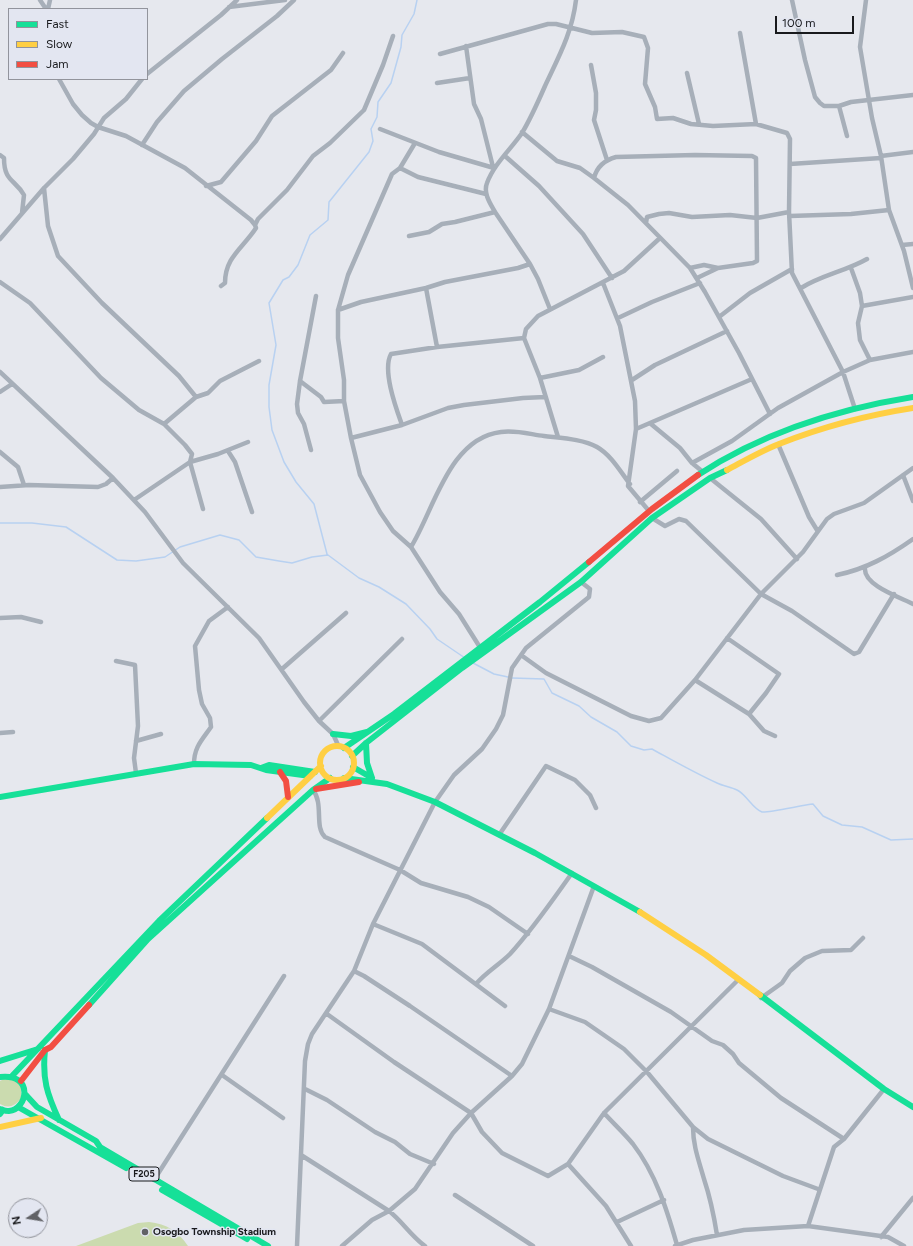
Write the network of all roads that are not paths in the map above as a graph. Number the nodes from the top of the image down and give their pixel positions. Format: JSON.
{"nodes":[{"id":1,"x":40,"y":0,"type":"edge"},
{"id":2,"x":236,"y":0,"type":"edge"},
{"id":3,"x":285,"y":0,"type":"edge"},
{"id":4,"x":294,"y":0,"type":"edge"},
{"id":5,"x":576,"y":0,"type":"edge"},
{"id":6,"x":792,"y":0,"type":"edge"},
{"id":7,"x":866,"y":0,"type":"edge"},
{"id":8,"x":46,"y":8,"type":"edge"},
{"id":9,"x":229,"y":8,"type":"junction"},
{"id":10,"x":571,"y":27,"type":"junction"},
{"id":11,"x":740,"y":33,"type":"dead end"},
{"id":12,"x":393,"y":36,"type":"dead end"},
{"id":13,"x":466,"y":46,"type":"junction"},
{"id":14,"x":343,"y":53,"type":"dead end"},
{"id":15,"x":440,"y":54,"type":"dead end"},
{"id":16,"x":591,"y":65,"type":"dead end"},
{"id":17,"x":148,"y":73,"type":"edge"},
{"id":18,"x":687,"y":73,"type":"dead end"},
{"id":19,"x":470,"y":78,"type":"junction"},
{"id":20,"x":59,"y":80,"type":"edge"},
{"id":21,"x":141,"y":80,"type":"edge"},
{"id":22,"x":437,"y":83,"type":"dead end"},
{"id":23,"x":913,"y":95,"type":"edge"},
{"id":24,"x":869,"y":101,"type":"junction"},
{"id":25,"x":839,"y":106,"type":"junction"},
{"id":26,"x":699,"y":124,"type":"junction"},
{"id":27,"x":756,"y":124,"type":"junction"},
{"id":28,"x":98,"y":127,"type":"junction"},
{"id":29,"x":380,"y":129,"type":"dead end"},
{"id":30,"x":522,"y":132,"type":"junction"},
{"id":31,"x":847,"y":136,"type":"dead end"},
{"id":32,"x":415,"y":142,"type":"junction"},
{"id":33,"x":142,"y":145,"type":"junction"},
{"id":34,"x":913,"y":152,"type":"edge"},
{"id":35,"x":0,"y":155,"type":"edge"},
{"id":36,"x":505,"y":156,"type":"junction"},
{"id":37,"x":881,"y":157,"type":"junction"},
{"id":38,"x":606,"y":160,"type":"junction"},
{"id":39,"x":790,"y":164,"type":"junction"},
{"id":40,"x":400,"y":168,"type":"junction"},
{"id":41,"x":494,"y":168,"type":"junction"},
{"id":42,"x":594,"y":178,"type":"junction"},
{"id":43,"x":206,"y":186,"type":"junction"},
{"id":44,"x":44,"y":188,"type":"junction"},
{"id":45,"x":486,"y":194,"type":"junction"},
{"id":46,"x":889,"y":210,"type":"junction"},
{"id":47,"x":495,"y":212,"type":"junction"},
{"id":48,"x":22,"y":213,"type":"junction"},
{"id":49,"x":789,"y":214,"type":"junction"},
{"id":50,"x":756,"y":218,"type":"junction"},
{"id":51,"x":258,"y":219,"type":"junction"},
{"id":52,"x":251,"y":220,"type":"junction"},
{"id":53,"x":646,"y":223,"type":"junction"},
{"id":54,"x":255,"y":225,"type":"junction"},
{"id":55,"x":409,"y":236,"type":"dead end"},
{"id":56,"x":660,"y":238,"type":"junction"},
{"id":57,"x":0,"y":239,"type":"edge"},
{"id":58,"x":902,"y":245,"type":"junction"},
{"id":59,"x":911,"y":245,"type":"edge"},
{"id":60,"x":904,"y":251,"type":"junction"},
{"id":61,"x":867,"y":259,"type":"dead end"},
{"id":62,"x":530,"y":264,"type":"junction"},
{"id":63,"x":690,"y":268,"type":"junction"},
{"id":64,"x":718,"y":268,"type":"junction"},
{"id":65,"x":851,"y":268,"type":"junction"},
{"id":66,"x":792,"y":269,"type":"junction"},
{"id":67,"x":612,"y":278,"type":"junction"},
{"id":68,"x":697,"y":278,"type":"junction"},
{"id":69,"x":0,"y":282,"type":"edge"},
{"id":70,"x":603,"y":283,"type":"junction"},
{"id":71,"x":700,"y":283,"type":"junction"},
{"id":72,"x":221,"y":286,"type":"dead end"},
{"id":73,"x":426,"y":288,"type":"junction"},
{"id":74,"x":801,"y":288,"type":"junction"},
{"id":75,"x":913,"y":288,"type":"edge"},
{"id":76,"x":316,"y":296,"type":"dead end"},
{"id":77,"x":913,"y":297,"type":"edge"},
{"id":78,"x":862,"y":306,"type":"junction"},
{"id":79,"x":550,"y":309,"type":"junction"},
{"id":80,"x":338,"y":310,"type":"junction"},
{"id":81,"x":719,"y":317,"type":"junction"},
{"id":82,"x":618,"y":318,"type":"junction"},
{"id":83,"x":727,"y":331,"type":"junction"},
{"id":84,"x":524,"y":338,"type":"junction"},
{"id":85,"x":437,"y":347,"type":"junction"},
{"id":86,"x":913,"y":352,"type":"edge"},
{"id":87,"x":603,"y":357,"type":"dead end"},
{"id":88,"x":870,"y":360,"type":"junction"},
{"id":89,"x":259,"y":361,"type":"dead end"},
{"id":90,"x":0,"y":372,"type":"edge"},
{"id":91,"x":843,"y":372,"type":"junction"},
{"id":92,"x":540,"y":378,"type":"junction"},
{"id":93,"x":8,"y":379,"type":"junction"},
{"id":94,"x":752,"y":379,"type":"junction"},
{"id":95,"x":632,"y":380,"type":"junction"},
{"id":96,"x":300,"y":381,"type":"junction"},
{"id":97,"x":12,"y":384,"type":"junction"},
{"id":98,"x":1,"y":391,"type":"edge"},
{"id":99,"x":196,"y":397,"type":"junction"},
{"id":100,"x":545,"y":397,"type":"junction"},
{"id":101,"x":913,"y":397,"type":"edge"},
{"id":102,"x":344,"y":401,"type":"junction"},
{"id":103,"x":913,"y":408,"type":"edge"},
{"id":104,"x":855,"y":409,"type":"junction"},
{"id":105,"x":770,"y":414,"type":"junction"},
{"id":106,"x":164,"y":424,"type":"junction"},
{"id":107,"x":651,"y":424,"type":"junction"},
{"id":108,"x":402,"y":425,"type":"junction"},
{"id":109,"x":636,"y":429,"type":"junction"},
{"id":110,"x":558,"y":437,"type":"junction"},
{"id":111,"x":351,"y":438,"type":"junction"},
{"id":112,"x":248,"y":442,"type":"dead end"},
{"id":113,"x":778,"y":444,"type":"junction"},
{"id":114,"x":311,"y":450,"type":"dead end"},
{"id":115,"x":228,"y":451,"type":"junction"},
{"id":116,"x":0,"y":452,"type":"edge"},
{"id":117,"x":190,"y":462,"type":"junction"},
{"id":118,"x":692,"y":463,"type":"junction"},
{"id":119,"x":913,"y":468,"type":"edge"},
{"id":120,"x":677,"y":471,"type":"dead end"},
{"id":121,"x":704,"y":472,"type":"junction"},
{"id":122,"x":903,"y":475,"type":"junction"},
{"id":123,"x":114,"y":478,"type":"junction"},
{"id":124,"x":710,"y":478,"type":"junction"},
{"id":125,"x":630,"y":484,"type":"junction"},
{"id":126,"x":24,"y":485,"type":"junction"},
{"id":127,"x":0,"y":487,"type":"edge"},
{"id":128,"x":134,"y":500,"type":"junction"},
{"id":129,"x":913,"y":501,"type":"edge"},
{"id":130,"x":640,"y":502,"type":"junction"},
{"id":131,"x":203,"y":509,"type":"dead end"},
{"id":132,"x":649,"y":511,"type":"junction"},
{"id":133,"x":252,"y":512,"type":"dead end"},
{"id":134,"x":652,"y":518,"type":"junction"},
{"id":135,"x":817,"y":530,"type":"junction"},
{"id":136,"x":913,"y":538,"type":"edge"},
{"id":137,"x":411,"y":547,"type":"junction"},
{"id":138,"x":797,"y":559,"type":"junction"},
{"id":139,"x":865,"y":568,"type":"junction"},
{"id":140,"x":837,"y":575,"type":"dead end"},
{"id":141,"x":581,"y":582,"type":"junction"},
{"id":142,"x":761,"y":594,"type":"junction"},
{"id":143,"x":894,"y":594,"type":"junction"},
{"id":144,"x":913,"y":604,"type":"edge"},
{"id":145,"x":228,"y":607,"type":"junction"},
{"id":146,"x":346,"y":613,"type":"dead end"},
{"id":147,"x":0,"y":618,"type":"edge"},
{"id":148,"x":41,"y":622,"type":"dead end"},
{"id":149,"x":727,"y":638,"type":"junction"},
{"id":150,"x":402,"y":639,"type":"dead end"},
{"id":151,"x":481,"y":650,"type":"junction"},
{"id":152,"x":521,"y":655,"type":"junction"},
{"id":153,"x":116,"y":661,"type":"dead end"},
{"id":154,"x":462,"y":665,"type":"junction"},
{"id":155,"x":282,"y":669,"type":"junction"},
{"id":156,"x":695,"y":680,"type":"junction"},
{"id":157,"x":749,"y":714,"type":"junction"},
{"id":158,"x":319,"y":721,"type":"junction"},
{"id":159,"x":374,"y":729,"type":"junction"},
{"id":160,"x":13,"y":732,"type":"dead end"},
{"id":161,"x":0,"y":733,"type":"edge"},
{"id":162,"x":161,"y":734,"type":"dead end"},
{"id":163,"x":333,"y":734,"type":"junction"},
{"id":164,"x":775,"y":736,"type":"dead end"},
{"id":165,"x":136,"y":741,"type":"junction"},
{"id":166,"x":366,"y":742,"type":"junction"},
{"id":167,"x":338,"y":745,"type":"junction"},
{"id":168,"x":344,"y":748,"type":"junction"},
{"id":169,"x":352,"y":756,"type":"junction"},
{"id":170,"x":194,"y":764,"type":"junction"},
{"id":171,"x":321,"y":766,"type":"junction"},
{"id":172,"x":353,"y":767,"type":"junction"},
{"id":173,"x":261,"y":768,"type":"junction"},
{"id":174,"x":280,"y":772,"type":"junction"},
{"id":175,"x":136,"y":773,"type":"junction"},
{"id":176,"x":312,"y":774,"type":"junction"},
{"id":177,"x":330,"y":778,"type":"junction"},
{"id":178,"x":344,"y":778,"type":"junction"},
{"id":179,"x":372,"y":780,"type":"junction"},
{"id":180,"x":314,"y":790,"type":"junction"},
{"id":181,"x":0,"y":797,"type":"edge"},
{"id":182,"x":288,"y":797,"type":"junction"},
{"id":183,"x":435,"y":802,"type":"junction"},
{"id":184,"x":596,"y":808,"type":"dead end"},
{"id":185,"x":499,"y":835,"type":"junction"},
{"id":186,"x":400,"y":870,"type":"junction"},
{"id":187,"x":572,"y":873,"type":"junction"},
{"id":188,"x":594,"y":886,"type":"junction"},
{"id":189,"x":373,"y":924,"type":"junction"},
{"id":190,"x":528,"y":934,"type":"junction"},
{"id":191,"x":863,"y":938,"type":"dead end"},
{"id":192,"x":568,"y":956,"type":"junction"},
{"id":193,"x":354,"y":972,"type":"junction"},
{"id":194,"x":284,"y":976,"type":"dead end"},
{"id":195,"x":738,"y":980,"type":"junction"},
{"id":196,"x":476,"y":984,"type":"junction"},
{"id":197,"x":762,"y":998,"type":"junction"},
{"id":198,"x":505,"y":1006,"type":"dead end"},
{"id":199,"x":549,"y":1009,"type":"junction"},
{"id":200,"x":327,"y":1014,"type":"junction"},
{"id":201,"x":692,"y":1027,"type":"junction"},
{"id":202,"x":38,"y":1049,"type":"junction"},
{"id":203,"x":45,"y":1050,"type":"junction"},
{"id":204,"x":0,"y":1061,"type":"edge"},
{"id":205,"x":647,"y":1072,"type":"junction"},
{"id":206,"x":2,"y":1075,"type":"edge"},
{"id":207,"x":222,"y":1075,"type":"junction"},
{"id":208,"x":12,"y":1076,"type":"junction"},
{"id":209,"x":512,"y":1076,"type":"junction"},
{"id":210,"x":21,"y":1081,"type":"junction"},
{"id":211,"x":305,"y":1089,"type":"junction"},
{"id":212,"x":884,"y":1089,"type":"junction"},
{"id":213,"x":25,"y":1094,"type":"junction"},
{"id":214,"x":913,"y":1106,"type":"edge"},
{"id":215,"x":18,"y":1107,"type":"junction"},
{"id":216,"x":1,"y":1111,"type":"edge"},
{"id":217,"x":471,"y":1113,"type":"junction"},
{"id":218,"x":604,"y":1113,"type":"junction"},
{"id":219,"x":41,"y":1118,"type":"junction"},
{"id":220,"x":283,"y":1118,"type":"dead end"},
{"id":221,"x":59,"y":1120,"type":"junction"},
{"id":222,"x":0,"y":1127,"type":"edge"},
{"id":223,"x":693,"y":1127,"type":"junction"},
{"id":224,"x":844,"y":1139,"type":"junction"},
{"id":225,"x":300,"y":1155,"type":"junction"},
{"id":226,"x":434,"y":1164,"type":"junction"},
{"id":227,"x":568,"y":1164,"type":"junction"},
{"id":228,"x":562,"y":1168,"type":"junction"},
{"id":229,"x":572,"y":1169,"type":"junction"},
{"id":230,"x":154,"y":1180,"type":"junction"},
{"id":231,"x":818,"y":1189,"type":"junction"},
{"id":232,"x":455,"y":1195,"type":"dead end"},
{"id":233,"x":913,"y":1198,"type":"edge"},
{"id":234,"x":664,"y":1200,"type":"junction"},
{"id":235,"x":388,"y":1211,"type":"junction"},
{"id":236,"x":618,"y":1222,"type":"junction"},
{"id":237,"x":808,"y":1226,"type":"junction"},
{"id":238,"x":717,"y":1235,"type":"junction"},
{"id":239,"x":881,"y":1236,"type":"junction"},
{"id":240,"x":676,"y":1245,"type":"edge"},
{"id":241,"x":259,"y":1246,"type":"edge"},
{"id":242,"x":268,"y":1246,"type":"edge"},
{"id":243,"x":297,"y":1246,"type":"edge"},
{"id":244,"x":342,"y":1246,"type":"edge"},
{"id":245,"x":425,"y":1246,"type":"edge"},
{"id":246,"x":533,"y":1246,"type":"edge"},
{"id":247,"x":630,"y":1246,"type":"edge"},
{"id":248,"x":904,"y":1246,"type":"edge"}],
"edges":[{"from":1,"to":8,"type":"street"},
{"from":2,"to":9,"type":"street"},
{"from":3,"to":9,"type":"street"},
{"from":4,"to":33,"type":"street"},
{"from":5,"to":10,"type":"street"},
{"from":6,"to":25,"type":"street"},
{"from":7,"to":24,"type":"street"},
{"from":9,"to":17,"type":"street"},
{"from":10,"to":13,"type":"street"},
{"from":10,"to":26,"type":"street"},
{"from":10,"to":30,"type":"street"},
{"from":11,"to":27,"type":"street"},
{"from":12,"to":51,"type":"street"},
{"from":13,"to":15,"type":"street"},
{"from":13,"to":19,"type":"street"},
{"from":14,"to":43,"type":"street"},
{"from":16,"to":38,"type":"street"},
{"from":18,"to":26,"type":"street"},
{"from":19,"to":22,"type":"street"},
{"from":19,"to":41,"type":"street"},
{"from":20,"to":28,"type":"street"},
{"from":21,"to":28,"type":"street"},
{"from":23,"to":24,"type":"street"},
{"from":24,"to":25,"type":"street"},
{"from":24,"to":37,"type":"street"},
{"from":25,"to":31,"type":"street"},
{"from":26,"to":27,"type":"street"},
{"from":27,"to":39,"type":"street"},
{"from":28,"to":33,"type":"street"},
{"from":28,"to":44,"type":"street"},
{"from":29,"to":32,"type":"street"},
{"from":30,"to":36,"type":"street"},
{"from":30,"to":42,"type":"street"},
{"from":32,"to":40,"type":"street"},
{"from":32,"to":41,"type":"street"},
{"from":33,"to":43,"type":"street"},
{"from":34,"to":37,"type":"street"},
{"from":35,"to":48,"type":"street"},
{"from":36,"to":41,"type":"street"},
{"from":36,"to":67,"type":"street"},
{"from":37,"to":39,"type":"street"},
{"from":37,"to":46,"type":"street"},
{"from":38,"to":42,"type":"street"},
{"from":38,"to":50,"type":"street"},
{"from":39,"to":49,"type":"street"},
{"from":40,"to":45,"type":"street"},
{"from":40,"to":80,"type":"street"},
{"from":41,"to":45,"type":"street"},
{"from":42,"to":53,"type":"street"},
{"from":43,"to":52,"type":"street"},
{"from":44,"to":48,"type":"street"},
{"from":44,"to":99,"type":"street"},
{"from":45,"to":47,"type":"street"},
{"from":46,"to":49,"type":"street"},
{"from":46,"to":58,"type":"street"},
{"from":47,"to":55,"type":"street"},
{"from":47,"to":62,"type":"street"},
{"from":48,"to":57,"type":"street"},
{"from":49,"to":50,"type":"street"},
{"from":49,"to":66,"type":"street"},
{"from":50,"to":53,"type":"street"},
{"from":50,"to":64,"type":"street"},
{"from":51,"to":52,"type":"street"},
{"from":51,"to":54,"type":"street"},
{"from":52,"to":54,"type":"street"},
{"from":53,"to":56,"type":"street"},
{"from":54,"to":72,"type":"street"},
{"from":56,"to":63,"type":"street"},
{"from":56,"to":67,"type":"street"},
{"from":58,"to":59,"type":"street"},
{"from":58,"to":60,"type":"street"},
{"from":59,"to":60,"type":"street"},
{"from":60,"to":75,"type":"street"},
{"from":61,"to":65,"type":"street"},
{"from":62,"to":73,"type":"street"},
{"from":62,"to":79,"type":"street"},
{"from":63,"to":64,"type":"street"},
{"from":63,"to":68,"type":"street"},
{"from":64,"to":68,"type":"street"},
{"from":65,"to":74,"type":"street"},
{"from":65,"to":78,"type":"street"},
{"from":66,"to":74,"type":"street"},
{"from":66,"to":81,"type":"street"},
{"from":67,"to":70,"type":"street"},
{"from":68,"to":71,"type":"street"},
{"from":69,"to":106,"type":"street"},
{"from":70,"to":79,"type":"street"},
{"from":70,"to":82,"type":"street"},
{"from":71,"to":81,"type":"street"},
{"from":71,"to":82,"type":"street"},
{"from":73,"to":80,"type":"street"},
{"from":73,"to":85,"type":"street"},
{"from":74,"to":91,"type":"street"},
{"from":76,"to":96,"type":"street"},
{"from":77,"to":78,"type":"street"},
{"from":78,"to":88,"type":"street"},
{"from":79,"to":84,"type":"street"},
{"from":80,"to":102,"type":"street"},
{"from":81,"to":83,"type":"street"},
{"from":82,"to":95,"type":"street"},
{"from":83,"to":94,"type":"street"},
{"from":83,"to":95,"type":"street"},
{"from":84,"to":85,"type":"street"},
{"from":84,"to":92,"type":"street"},
{"from":85,"to":108,"type":"street"},
{"from":86,"to":88,"type":"street"},
{"from":87,"to":92,"type":"street"},
{"from":88,"to":91,"type":"street"},
{"from":89,"to":99,"type":"street"},
{"from":90,"to":93,"type":"street"},
{"from":91,"to":104,"type":"street"},
{"from":91,"to":105,"type":"street"},
{"from":92,"to":100,"type":"street"},
{"from":93,"to":97,"type":"street"},
{"from":93,"to":98,"type":"street"},
{"from":94,"to":105,"type":"street"},
{"from":94,"to":107,"type":"street"},
{"from":95,"to":109,"type":"street"},
{"from":96,"to":102,"type":"street"},
{"from":96,"to":114,"type":"street"},
{"from":97,"to":98,"type":"street"},
{"from":97,"to":123,"type":"street"},
{"from":99,"to":106,"type":"street"},
{"from":100,"to":108,"type":"street"},
{"from":100,"to":110,"type":"street"},
{"from":101,"to":104,"type":"main road"},
{"from":102,"to":111,"type":"street"},
{"from":103,"to":113,"type":"main road"},
{"from":104,"to":121,"type":"main road"},
{"from":105,"to":118,"type":"street"},
{"from":106,"to":117,"type":"street"},
{"from":107,"to":109,"type":"street"},
{"from":107,"to":118,"type":"street"},
{"from":108,"to":111,"type":"street"},
{"from":109,"to":125,"type":"street"},
{"from":110,"to":125,"type":"street"},
{"from":110,"to":137,"type":"street"},
{"from":111,"to":137,"type":"street"},
{"from":112,"to":115,"type":"street"},
{"from":113,"to":124,"type":"main road"},
{"from":113,"to":135,"type":"street"},
{"from":115,"to":117,"type":"street"},
{"from":115,"to":133,"type":"street"},
{"from":116,"to":126,"type":"street"},
{"from":117,"to":128,"type":"street"},
{"from":117,"to":131,"type":"street"},
{"from":118,"to":121,"type":"street"},
{"from":119,"to":122,"type":"street"},
{"from":120,"to":130,"type":"street"},
{"from":121,"to":132,"type":"main road"},
{"from":122,"to":129,"type":"street"},
{"from":122,"to":135,"type":"street"},
{"from":123,"to":126,"type":"street"},
{"from":123,"to":128,"type":"street"},
{"from":124,"to":134,"type":"main road"},
{"from":124,"to":138,"type":"street"},
{"from":125,"to":130,"type":"street"},
{"from":126,"to":127,"type":"street"},
{"from":128,"to":145,"type":"street"},
{"from":130,"to":132,"type":"street"},
{"from":132,"to":151,"type":"main road"},
{"from":134,"to":141,"type":"main road"},
{"from":134,"to":142,"type":"street"},
{"from":135,"to":138,"type":"street"},
{"from":136,"to":139,"type":"street"},
{"from":137,"to":151,"type":"street"},
{"from":138,"to":142,"type":"street"},
{"from":139,"to":140,"type":"street"},
{"from":139,"to":143,"type":"street"},
{"from":141,"to":151,"type":"main road"},
{"from":141,"to":152,"type":"street"},
{"from":142,"to":143,"type":"street"},
{"from":142,"to":149,"type":"street"},
{"from":143,"to":144,"type":"street"},
{"from":145,"to":155,"type":"street"},
{"from":145,"to":170,"type":"street"},
{"from":146,"to":155,"type":"street"},
{"from":147,"to":148,"type":"street"},
{"from":149,"to":156,"type":"street"},
{"from":149,"to":157,"type":"street"},
{"from":150,"to":158,"type":"street"},
{"from":151,"to":154,"type":"main road"},
{"from":152,"to":156,"type":"street"},
{"from":152,"to":183,"type":"street"},
{"from":153,"to":165,"type":"street"},
{"from":154,"to":159,"type":"main road"},
{"from":154,"to":166,"type":"main road"},
{"from":155,"to":158,"type":"street"},
{"from":156,"to":157,"type":"street"},
{"from":157,"to":164,"type":"street"},
{"from":158,"to":163,"type":"street"},
{"from":159,"to":163,"type":"main road"},
{"from":159,"to":168,"type":"main road"},
{"from":160,"to":161,"type":"street"},
{"from":162,"to":165,"type":"street"},
{"from":163,"to":167,"type":"street"},
{"from":165,"to":175,"type":"street"},
{"from":166,"to":169,"type":"main road"},
{"from":166,"to":179,"type":"main road"},
{"from":167,"to":168,"type":"main road"},
{"from":167,"to":171,"type":"main road"},
{"from":168,"to":169,"type":"main road"},
{"from":169,"to":172,"type":"main road"},
{"from":170,"to":173,"type":"main road"},
{"from":170,"to":175,"type":"main road"},
{"from":171,"to":176,"type":"main road"},
{"from":171,"to":177,"type":"main road"},
{"from":172,"to":178,"type":"main road"},
{"from":172,"to":179,"type":"main road"},
{"from":173,"to":174,"type":"main road"},
{"from":173,"to":176,"type":"main road"},
{"from":174,"to":176,"type":"main road"},
{"from":174,"to":182,"type":"main road"},
{"from":175,"to":181,"type":"main road"},
{"from":176,"to":182,"type":"main road"},
{"from":177,"to":178,"type":"main road"},
{"from":177,"to":180,"type":"main road"},
{"from":178,"to":179,"type":"main road"},
{"from":179,"to":180,"type":"main road"},
{"from":179,"to":183,"type":"main road"},
{"from":180,"to":186,"type":"street"},
{"from":180,"to":203,"type":"main road"},
{"from":182,"to":202,"type":"main road"},
{"from":183,"to":185,"type":"main road"},
{"from":183,"to":186,"type":"street"},
{"from":184,"to":185,"type":"street"},
{"from":185,"to":187,"type":"main road"},
{"from":186,"to":189,"type":"street"},
{"from":186,"to":190,"type":"street"},
{"from":187,"to":188,"type":"main road"},
{"from":187,"to":190,"type":"street"},
{"from":188,"to":192,"type":"street"},
{"from":188,"to":195,"type":"main road"},
{"from":189,"to":193,"type":"street"},
{"from":189,"to":196,"type":"street"},
{"from":190,"to":196,"type":"street"},
{"from":191,"to":197,"type":"street"},
{"from":192,"to":199,"type":"street"},
{"from":192,"to":201,"type":"street"},
{"from":193,"to":200,"type":"street"},
{"from":193,"to":209,"type":"street"},
{"from":194,"to":207,"type":"street"},
{"from":195,"to":197,"type":"main road"},
{"from":195,"to":201,"type":"street"},
{"from":196,"to":198,"type":"street"},
{"from":197,"to":212,"type":"main road"},
{"from":199,"to":205,"type":"street"},
{"from":199,"to":209,"type":"street"},
{"from":200,"to":211,"type":"street"},
{"from":200,"to":217,"type":"street"},
{"from":201,"to":205,"type":"street"},
{"from":201,"to":224,"type":"street"},
{"from":202,"to":204,"type":"main road"},
{"from":202,"to":208,"type":"main road"},
{"from":203,"to":210,"type":"main road"},
{"from":203,"to":221,"type":"main road"},
{"from":205,"to":218,"type":"street"},
{"from":205,"to":223,"type":"street"},
{"from":206,"to":208,"type":"main road"},
{"from":207,"to":220,"type":"street"},
{"from":207,"to":230,"type":"street"},
{"from":208,"to":210,"type":"main road"},
{"from":209,"to":217,"type":"street"},
{"from":210,"to":213,"type":"main road","number":"F205"},
{"from":211,"to":225,"type":"street"},
{"from":211,"to":226,"type":"street"},
{"from":212,"to":214,"type":"main road"},
{"from":212,"to":224,"type":"street"},
{"from":213,"to":215,"type":"main road"},
{"from":213,"to":221,"type":"main road","number":"F205"},
{"from":215,"to":216,"type":"main road"},
{"from":215,"to":219,"type":"main road","number":"F205"},
{"from":217,"to":226,"type":"street"},
{"from":217,"to":228,"type":"street"},
{"from":218,"to":227,"type":"street"},
{"from":218,"to":234,"type":"street"},
{"from":219,"to":222,"type":"main road"},
{"from":219,"to":241,"type":"main road","number":"F205"},
{"from":221,"to":230,"type":"main road","number":"F205"},
{"from":223,"to":231,"type":"street"},
{"from":223,"to":238,"type":"street"},
{"from":224,"to":231,"type":"street"},
{"from":225,"to":235,"type":"street"},
{"from":225,"to":243,"type":"street"},
{"from":226,"to":235,"type":"street"},
{"from":227,"to":228,"type":"street"},
{"from":227,"to":229,"type":"street"},
{"from":228,"to":229,"type":"street"},
{"from":229,"to":236,"type":"street"},
{"from":230,"to":242,"type":"main road","number":"F205"},
{"from":231,"to":237,"type":"street"},
{"from":232,"to":246,"type":"street"},
{"from":233,"to":239,"type":"street"},
{"from":234,"to":236,"type":"street"},
{"from":234,"to":240,"type":"street"},
{"from":235,"to":244,"type":"street"},
{"from":235,"to":245,"type":"street"},
{"from":236,"to":247,"type":"street"},
{"from":237,"to":238,"type":"street"},
{"from":237,"to":239,"type":"street"},
{"from":238,"to":240,"type":"street"},
{"from":239,"to":248,"type":"street"}]}
